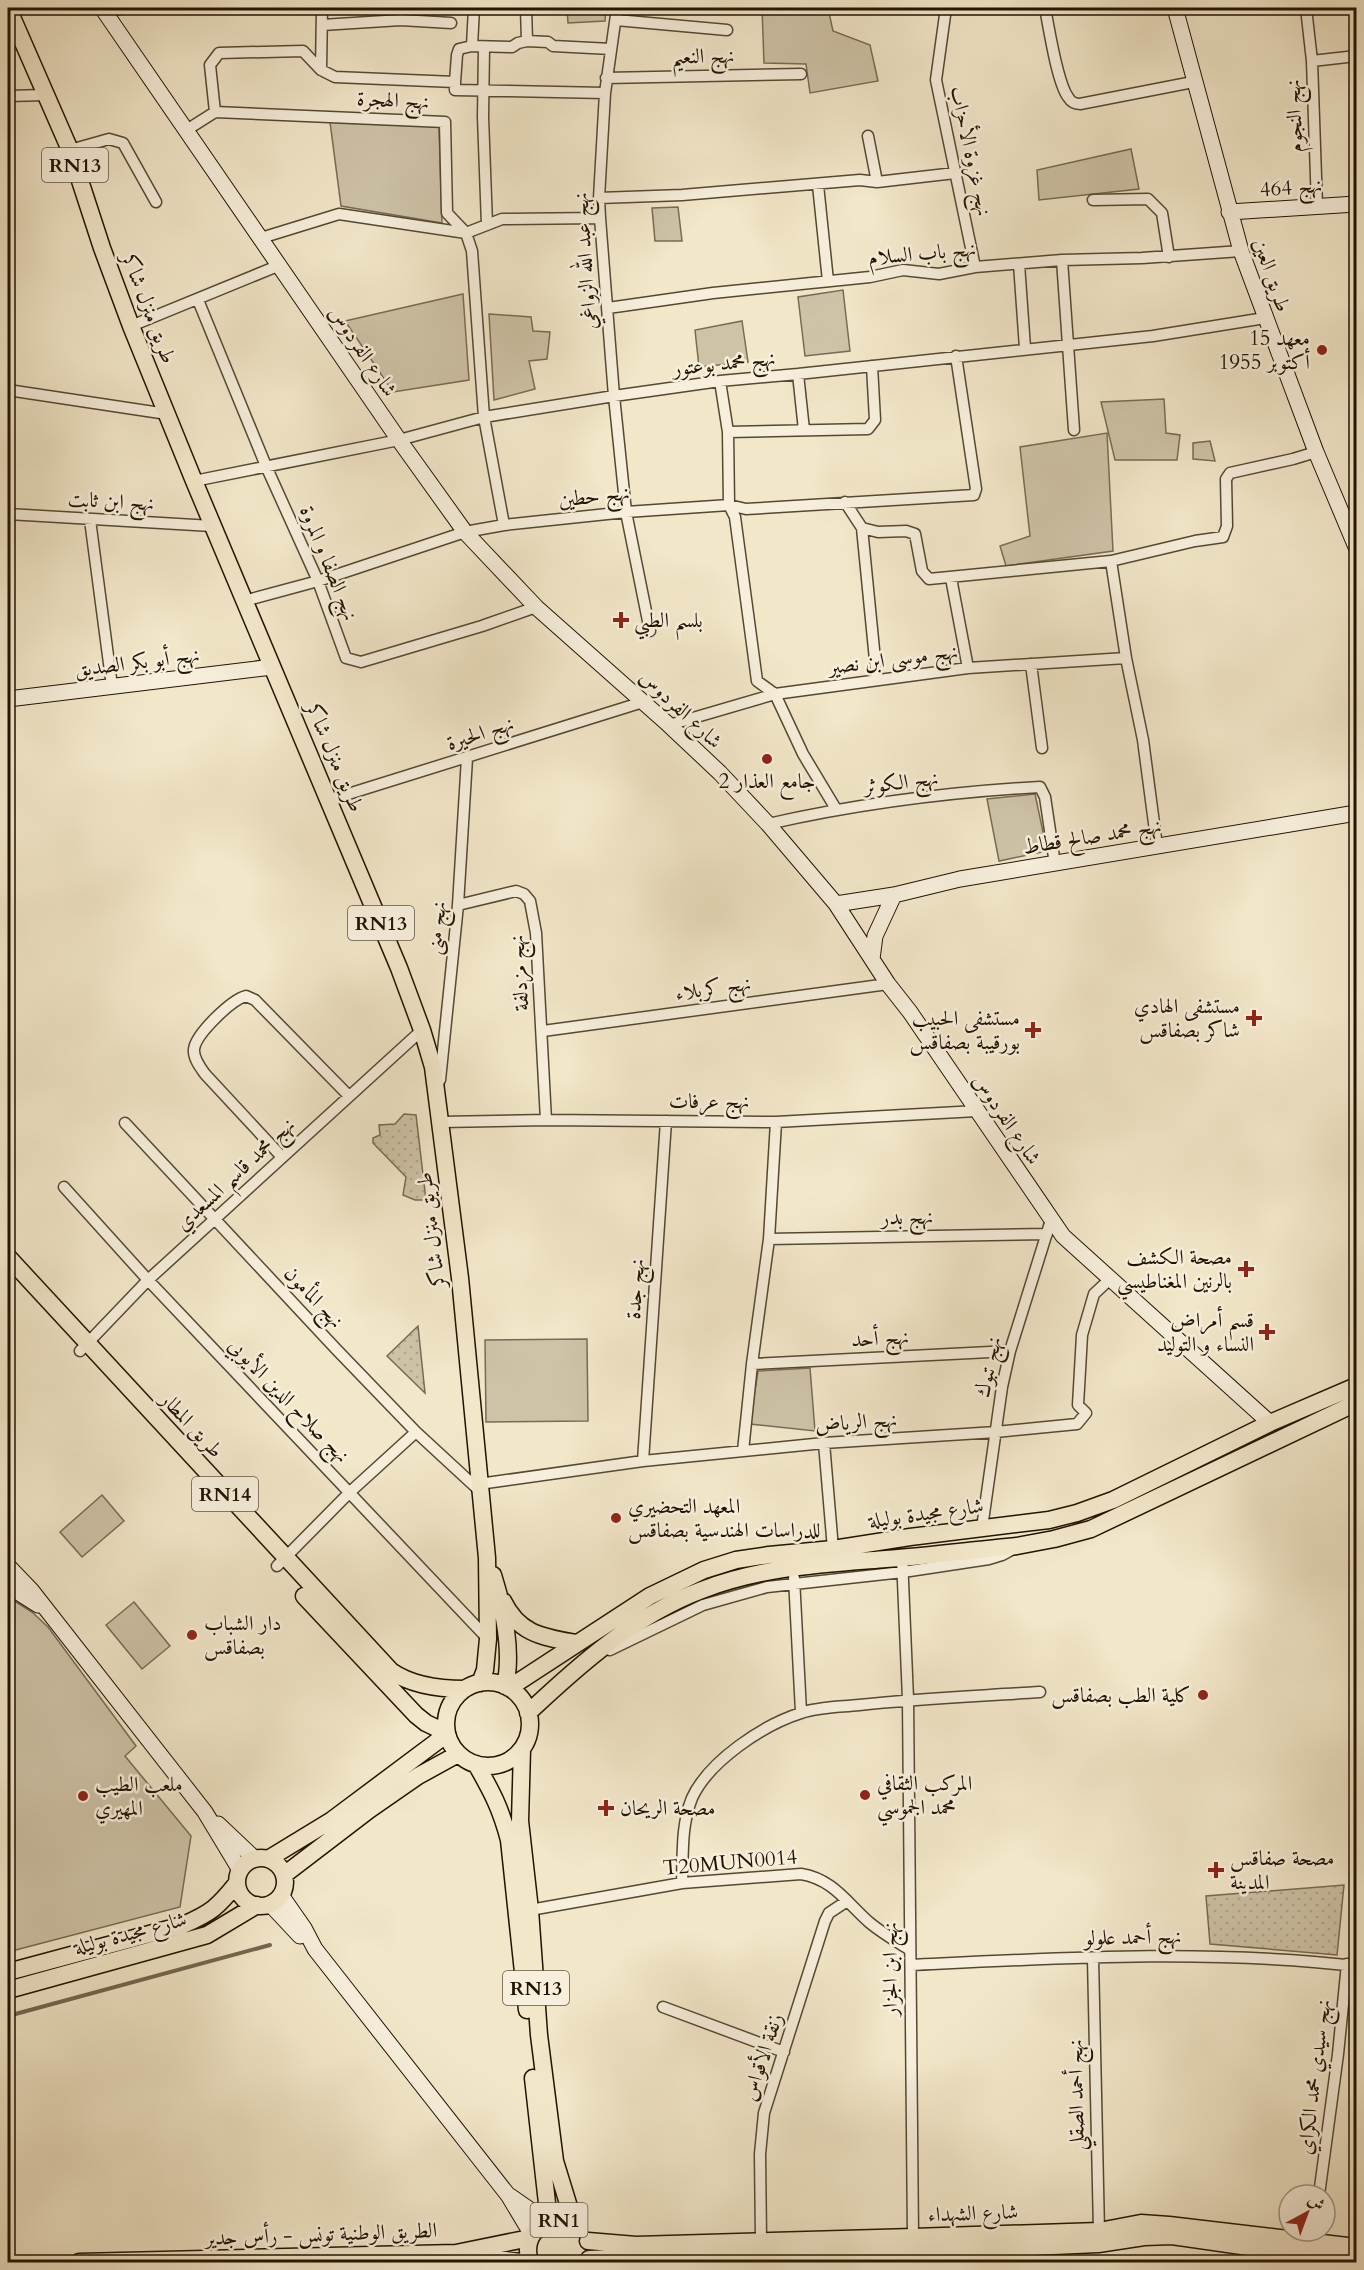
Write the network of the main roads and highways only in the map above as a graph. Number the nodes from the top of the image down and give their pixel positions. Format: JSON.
{"nodes":[{"id":1,"x":8,"y":8,"type":"edge"},
{"id":2,"x":14,"y":40,"type":"edge"},
{"id":3,"x":8,"y":1257,"type":"edge"},
{"id":4,"x":8,"y":1273,"type":"edge"},
{"id":5,"x":84,"y":1347,"type":"junction"},
{"id":6,"x":1356,"y":1386,"type":"edge"},
{"id":7,"x":1356,"y":1403,"type":"edge"},
{"id":8,"x":487,"y":1558,"type":"junction"},
{"id":9,"x":281,"y":1562,"type":"junction"},
{"id":10,"x":498,"y":1592,"type":"junction"},
{"id":11,"x":576,"y":1643,"type":"junction"},
{"id":12,"x":473,"y":1686,"type":"junction"},
{"id":13,"x":507,"y":1687,"type":"junction"},
{"id":14,"x":528,"y":1713,"type":"junction"},
{"id":15,"x":447,"y":1734,"type":"junction"},
{"id":16,"x":522,"y":1749,"type":"junction"},
{"id":17,"x":458,"y":1754,"type":"junction"},
{"id":18,"x":476,"y":1764,"type":"junction"},
{"id":19,"x":262,"y":1859,"type":"junction"},
{"id":20,"x":284,"y":1875,"type":"junction"},
{"id":21,"x":238,"y":1877,"type":"junction"},
{"id":22,"x":269,"y":1902,"type":"junction"},
{"id":23,"x":8,"y":1972,"type":"edge"},
{"id":24,"x":8,"y":1990,"type":"edge"},
{"id":25,"x":547,"y":2222,"type":"junction"},
{"id":26,"x":574,"y":2223,"type":"junction"},
{"id":27,"x":531,"y":2236,"type":"junction"},
{"id":28,"x":588,"y":2241,"type":"junction"},
{"id":29,"x":1356,"y":2247,"type":"edge"},
{"id":30,"x":1312,"y":2248,"type":"edge"},
{"id":31,"x":456,"y":2253,"type":"junction"},
{"id":32,"x":1031,"y":2255,"type":"edge"},
{"id":33,"x":729,"y":2258,"type":"edge"},
{"id":34,"x":317,"y":2260,"type":"edge"},
{"id":35,"x":588,"y":2261,"type":"edge"},
{"id":36,"x":79,"y":2262,"type":"edge"},
{"id":37,"x":521,"y":2262,"type":"edge"},
{"id":38,"x":530,"y":2262,"type":"edge"},
{"id":39,"x":1351,"y":2262,"type":"edge"}],
"edges":[{"from":1,"to":2,"type":"main road","name":"طريق منزل شاكر","number":"RN13"},
{"from":2,"to":8,"type":"main road","name":"طريق منزل شاكر","number":"RN13"},
{"from":3,"to":5,"type":"main road","name":"طريق المطار","number":"RN14"},
{"from":4,"to":5,"type":"main road","name":"طريق المطار","number":"RN14"},
{"from":5,"to":9,"type":"main road","name":"طريق المطار","number":"RN14"},
{"from":6,"to":11,"type":"main road","name":"شارع مجيدة بوليلة"},
{"from":7,"to":14,"type":"main road","name":"شارع مجيدة بوليلة"},
{"from":8,"to":10,"type":"main road","name":"طريق منزل شاكر","number":"RN13"},
{"from":8,"to":12,"type":"main road","name":"طريق منزل شاكر","number":"RN13"},
{"from":9,"to":12,"type":"main road","name":"طريق المطار","number":"RN14"},
{"from":9,"to":15,"type":"main road","name":"طريق المطار","number":"RN14"},
{"from":10,"to":11,"type":"main road"},
{"from":10,"to":13,"type":"main road","name":"طريق منزل شاكر","number":"RN13"},
{"from":11,"to":13,"type":"main road","name":"شارع مجيدة بوليلة"},
{"from":12,"to":13,"type":"main road"},
{"from":12,"to":15,"type":"main road"},
{"from":13,"to":14,"type":"main road"},
{"from":14,"to":16,"type":"main road"},
{"from":15,"to":17,"type":"main road"},
{"from":15,"to":19,"type":"main road","name":"شارع مجيدة بوليلة"},
{"from":16,"to":18,"type":"main road"},
{"from":16,"to":26,"type":"main road","number":"RN13"},
{"from":17,"to":18,"type":"main road"},
{"from":17,"to":20,"type":"main road"},
{"from":18,"to":25,"type":"main road","number":"RN13"},
{"from":19,"to":20,"type":"main road"},
{"from":19,"to":21,"type":"main road","name":"شارع مجيدة بوليلة"},
{"from":20,"to":22,"type":"main road"},
{"from":21,"to":22,"type":"main road"},
{"from":21,"to":23,"type":"main road","name":"شارع مجيدة بوليلة"},
{"from":22,"to":24,"type":"main road","name":"شارع مجيدة بوليلة"},
{"from":25,"to":26,"type":"main road","number":"RN1"},
{"from":25,"to":27,"type":"main road","number":"RN1"},
{"from":26,"to":28,"type":"main road","number":"RN1"},
{"from":27,"to":31,"type":"main road","name":"الطريق الوطنية تونس - رأس جدير","number":"RN1"},
{"from":27,"to":38,"type":"main road","number":"RN1"},
{"from":28,"to":30,"type":"main road","name":"شارع الشهداء","number":"RN1"},
{"from":28,"to":35,"type":"main road","number":"RN1"},
{"from":29,"to":30,"type":"main road","name":"شارع الشهداء","number":"RN1"},
{"from":30,"to":32,"type":"main road","name":"شارع الشهداء","number":"RN1"},
{"from":30,"to":39,"type":"main road","name":"شارع الشهداء","number":"RN1"},
{"from":31,"to":34,"type":"main road","name":"الطريق الوطنية تونس - رأس جدير","number":"RN1"},
{"from":31,"to":37,"type":"main road","name":"الطريق الوطنية تونس - رأس جدير","number":"RN1"},
{"from":32,"to":33,"type":"main road","name":"شارع الشهداء","number":"RN1"},
{"from":33,"to":35,"type":"main road","name":"شارع الشهداء","number":"RN1"},
{"from":34,"to":36,"type":"main road","name":"الطريق الوطنية تونس - رأس جدير","number":"RN1"}]}
